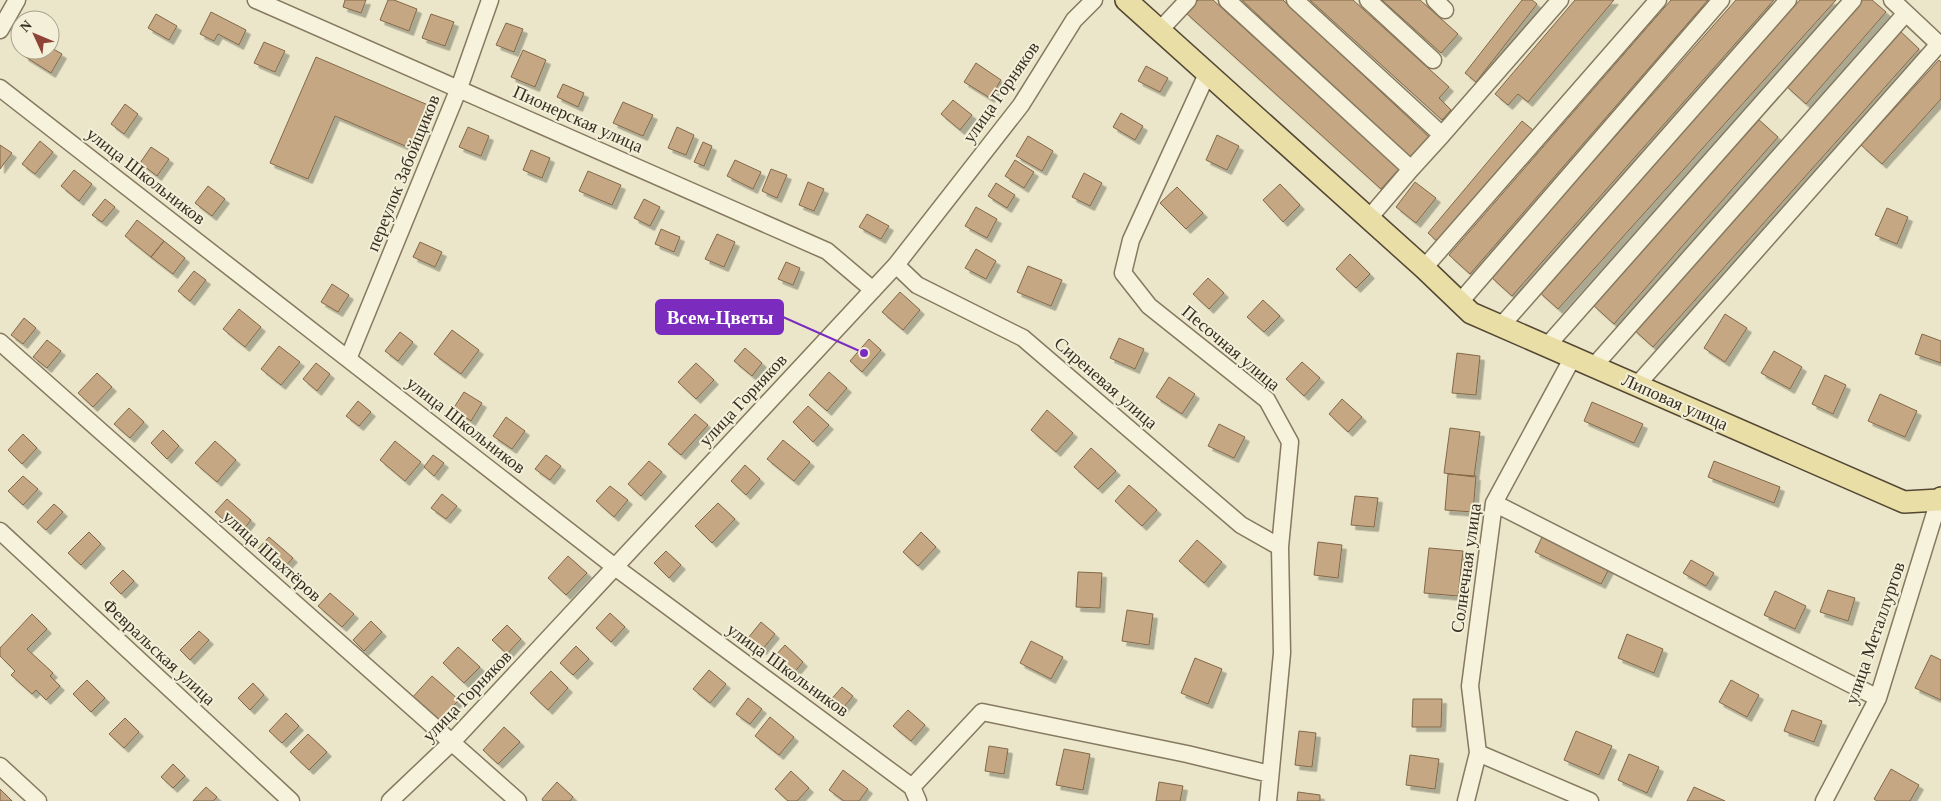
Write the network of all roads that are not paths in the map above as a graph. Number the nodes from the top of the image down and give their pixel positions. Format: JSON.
{"nodes":[{"id":1,"x":17,"y":0,"type":"edge"},
{"id":2,"x":256,"y":0,"type":"edge"},
{"id":3,"x":490,"y":0,"type":"edge"},
{"id":4,"x":1094,"y":0,"type":"edge"},
{"id":5,"x":1126,"y":0,"type":"edge"},
{"id":6,"x":1188,"y":0,"type":"edge"},
{"id":7,"x":1227,"y":0,"type":"edge"},
{"id":8,"x":1295,"y":0,"type":"edge"},
{"id":9,"x":1368,"y":0,"type":"edge"},
{"id":10,"x":1560,"y":0,"type":"edge"},
{"id":11,"x":1658,"y":0,"type":"edge"},
{"id":12,"x":1721,"y":0,"type":"edge"},
{"id":13,"x":1788,"y":0,"type":"edge"},
{"id":14,"x":1853,"y":0,"type":"edge"},
{"id":15,"x":1892,"y":0,"type":"edge"},
{"id":16,"x":1906,"y":13,"type":"junction"},
{"id":17,"x":0,"y":30,"type":"edge"},
{"id":18,"x":1159,"y":30,"type":"junction"},
{"id":19,"x":1940,"y":45,"type":"edge"},
{"id":20,"x":1433,"y":60,"type":"dead end"},
{"id":21,"x":1207,"y":74,"type":"junction"},
{"id":22,"x":0,"y":88,"type":"edge"},
{"id":23,"x":459,"y":88,"type":"junction"},
{"id":24,"x":1442,"y":135,"type":"junction"},
{"id":25,"x":1411,"y":169,"type":"junction"},
{"id":26,"x":1369,"y":218,"type":"junction"},
{"id":27,"x":896,"y":265,"type":"junction"},
{"id":28,"x":1424,"y":268,"type":"junction"},
{"id":29,"x":873,"y":290,"type":"junction"},
{"id":30,"x":1460,"y":302,"type":"junction"},
{"id":31,"x":1501,"y":326,"type":"junction"},
{"id":32,"x":0,"y":342,"type":"edge"},
{"id":33,"x":1547,"y":346,"type":"junction"},
{"id":34,"x":1573,"y":357,"type":"junction"},
{"id":35,"x":348,"y":359,"type":"junction"},
{"id":36,"x":1594,"y":366,"type":"junction"},
{"id":37,"x":1637,"y":385,"type":"junction"},
{"id":38,"x":1940,"y":499,"type":"edge"},
{"id":39,"x":1494,"y":503,"type":"junction"},
{"id":40,"x":0,"y":531,"type":"edge"},
{"id":41,"x":1280,"y":547,"type":"junction"},
{"id":42,"x":615,"y":567,"type":"junction"},
{"id":43,"x":1878,"y":698,"type":"junction"},
{"id":44,"x":452,"y":742,"type":"junction"},
{"id":45,"x":1478,"y":753,"type":"junction"},
{"id":46,"x":0,"y":766,"type":"edge"},
{"id":47,"x":1270,"y":774,"type":"junction"},
{"id":48,"x":915,"y":794,"type":"edge"},
{"id":49,"x":38,"y":801,"type":"edge"},
{"id":50,"x":291,"y":801,"type":"edge"},
{"id":51,"x":390,"y":801,"type":"edge"},
{"id":52,"x":518,"y":801,"type":"edge"},
{"id":53,"x":1268,"y":801,"type":"edge"},
{"id":54,"x":1466,"y":801,"type":"edge"},
{"id":55,"x":1590,"y":801,"type":"edge"},
{"id":56,"x":1824,"y":801,"type":"edge"}],
"edges":[{"from":1,"to":17,"type":"street"},
{"from":2,"to":23,"type":"street","name":"Пионерская улица"},
{"from":3,"to":23,"type":"street","name":"переулок Забойщиков"},
{"from":4,"to":27,"type":"street","name":"улица Горняков"},
{"from":5,"to":18,"type":"main road","name":"Липовая улица"},
{"from":6,"to":18,"type":"street"},
{"from":7,"to":25,"type":"street"},
{"from":8,"to":24,"type":"street"},
{"from":9,"to":20,"type":"street"},
{"from":10,"to":24,"type":"street"},
{"from":11,"to":28,"type":"street"},
{"from":12,"to":30,"type":"street"},
{"from":13,"to":31,"type":"street"},
{"from":14,"to":33,"type":"street"},
{"from":15,"to":16,"type":"street"},
{"from":16,"to":19,"type":"street"},
{"from":16,"to":36,"type":"street"},
{"from":18,"to":21,"type":"main road","name":"Липовая улица"},
{"from":19,"to":37,"type":"street"},
{"from":21,"to":26,"type":"main road","name":"Липовая улица"},
{"from":21,"to":41,"type":"street","name":"Песочная улица"},
{"from":22,"to":35,"type":"street","name":"улица Школьников"},
{"from":23,"to":29,"type":"street","name":"Пионерская улица"},
{"from":23,"to":35,"type":"street","name":"переулок Забойщиков"},
{"from":24,"to":25,"type":"street"},
{"from":25,"to":26,"type":"street"},
{"from":26,"to":28,"type":"main road","name":"Липовая улица"},
{"from":27,"to":29,"type":"street","name":"улица Горняков"},
{"from":27,"to":41,"type":"street","name":"Сиреневая улица"},
{"from":28,"to":30,"type":"main road","name":"Липовая улица"},
{"from":29,"to":42,"type":"street","name":"улица Горняков"},
{"from":30,"to":31,"type":"main road","name":"Липовая улица"},
{"from":31,"to":33,"type":"main road","name":"Липовая улица"},
{"from":32,"to":44,"type":"street","name":"улица Шахтёров"},
{"from":33,"to":34,"type":"main road","name":"Липовая улица"},
{"from":34,"to":36,"type":"main road","name":"Липовая улица"},
{"from":34,"to":39,"type":"street","name":"Солнечная улица"},
{"from":35,"to":42,"type":"street","name":"улица Школьников"},
{"from":36,"to":37,"type":"main road","name":"Липовая улица"},
{"from":37,"to":38,"type":"main road","name":"Липовая улица"},
{"from":38,"to":43,"type":"street","name":"улица Металлургов"},
{"from":39,"to":43,"type":"street"},
{"from":39,"to":45,"type":"street","name":"Солнечная улица"},
{"from":40,"to":50,"type":"street","name":"Февральская улица"},
{"from":41,"to":47,"type":"street","name":"Песочная улица"},
{"from":42,"to":44,"type":"street","name":"улица Горняков"},
{"from":42,"to":48,"type":"street","name":"улица Школьников"},
{"from":43,"to":56,"type":"street","name":"улица Металлургов"},
{"from":44,"to":51,"type":"street","name":"улица Горняков"},
{"from":44,"to":52,"type":"street","name":"улица Шахтёров"},
{"from":45,"to":54,"type":"street","name":"Солнечная улица"},
{"from":45,"to":55,"type":"street"},
{"from":46,"to":49,"type":"street"},
{"from":47,"to":48,"type":"street"},
{"from":47,"to":53,"type":"street","name":"Песочная улица"}]}
